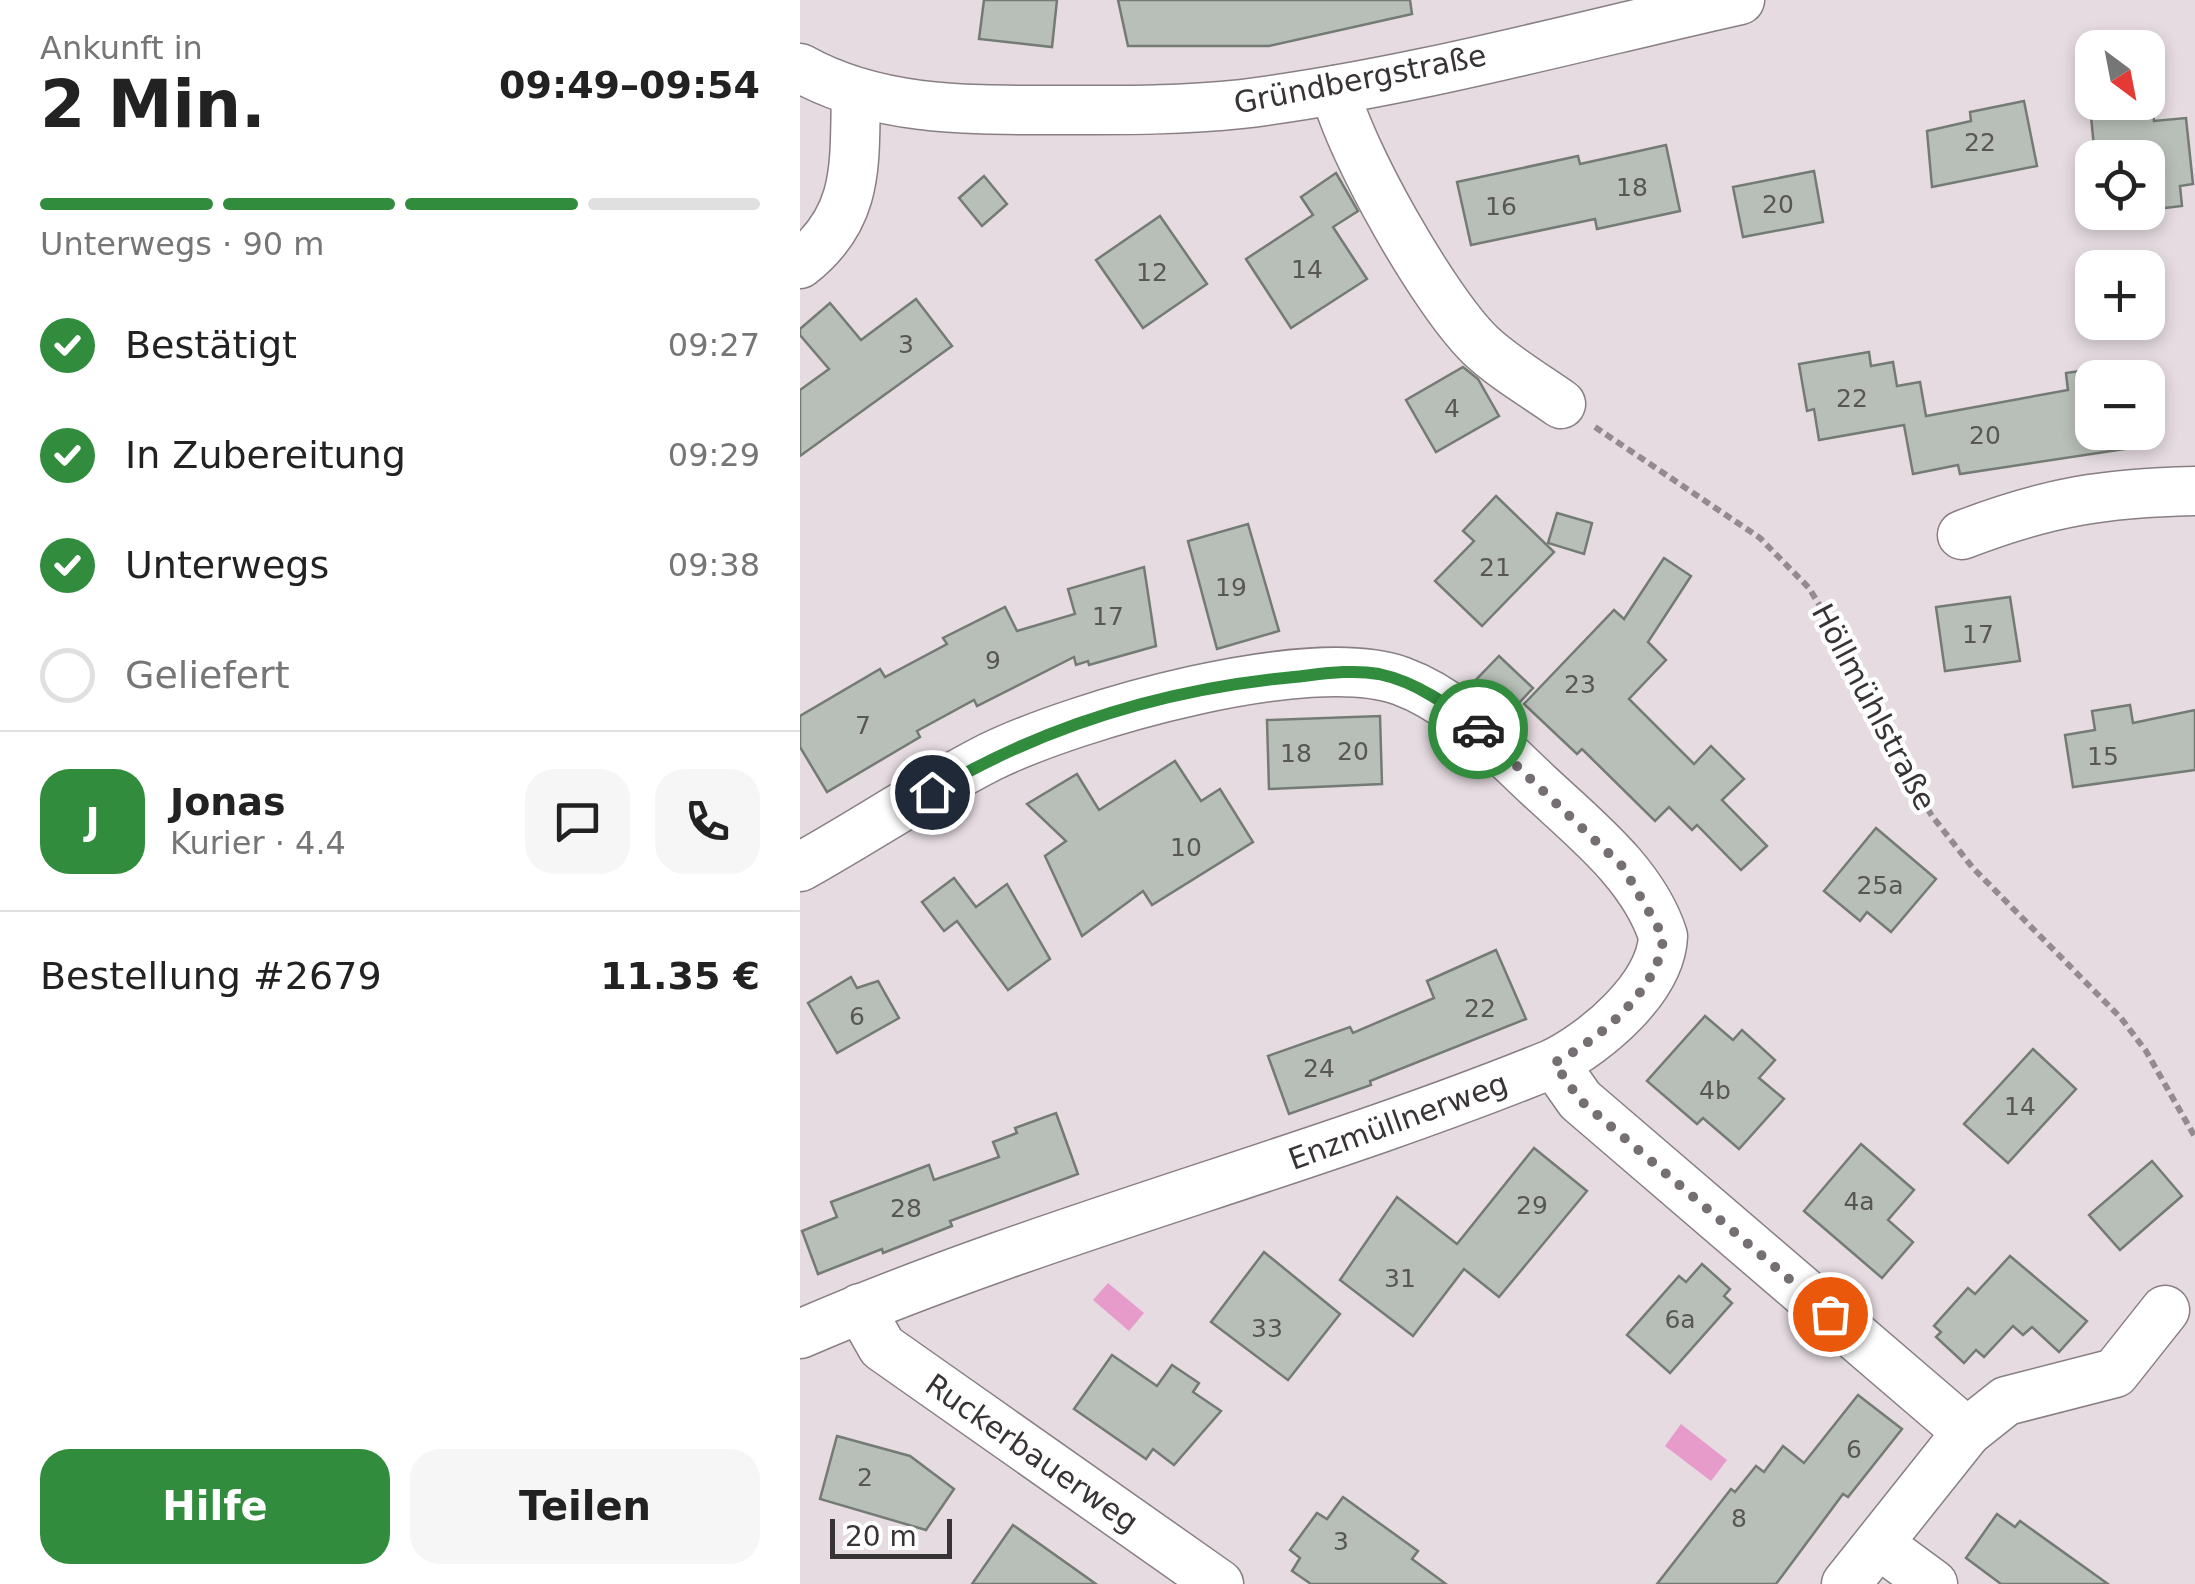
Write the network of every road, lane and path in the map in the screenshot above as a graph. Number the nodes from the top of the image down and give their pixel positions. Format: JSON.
{"nodes":[{"id":1,"x":1740,"y":0,"type":"edge"},
{"id":2,"x":800,"y":68,"type":"edge"},
{"id":3,"x":1336,"y":90,"type":"junction"},
{"id":4,"x":856,"y":92,"type":"junction"},
{"id":5,"x":800,"y":264,"type":"edge"},
{"id":6,"x":1561,"y":404,"type":"joint"},
{"id":7,"x":2195,"y":492,"type":"edge"},
{"id":8,"x":1962,"y":535,"type":"dead end"},
{"id":9,"x":800,"y":868,"type":"edge"},
{"id":10,"x":1554,"y":1063,"type":"junction"},
{"id":11,"x":2195,"y":1137,"type":"edge"},
{"id":12,"x":860,"y":1308,"type":"junction"},
{"id":13,"x":2166,"y":1310,"type":"dead end"},
{"id":14,"x":800,"y":1334,"type":"edge"},
{"id":15,"x":1967,"y":1432,"type":"junction"},
{"id":16,"x":1880,"y":1545,"type":"junction"},
{"id":17,"x":1220,"y":1584,"type":"edge"},
{"id":18,"x":1846,"y":1584,"type":"edge"},
{"id":19,"x":1933,"y":1584,"type":"edge"}],
"edges":[{"from":1,"to":3,"type":"street","name":"Gründbergstraße"},
{"from":2,"to":4,"type":"street","name":"Gründbergstraße"},
{"from":3,"to":4,"type":"street","name":"Gründbergstraße"},
{"from":3,"to":6,"type":"street"},
{"from":4,"to":5,"type":"street"},
{"from":6,"to":11,"type":"path","name":"Höllmühlstraße"},
{"from":7,"to":8,"type":"street"},
{"from":9,"to":10,"type":"street","name":"Enzmüllnerweg"},
{"from":10,"to":12,"type":"street","name":"Enzmüllnerweg"},
{"from":10,"to":15,"type":"street"},
{"from":12,"to":14,"type":"street","name":"Enzmüllnerweg"},
{"from":12,"to":17,"type":"street","name":"Ruckerbauerweg"},
{"from":13,"to":15,"type":"street"},
{"from":15,"to":16,"type":"street"},
{"from":16,"to":18,"type":"street"},
{"from":16,"to":19,"type":"street"}]}
